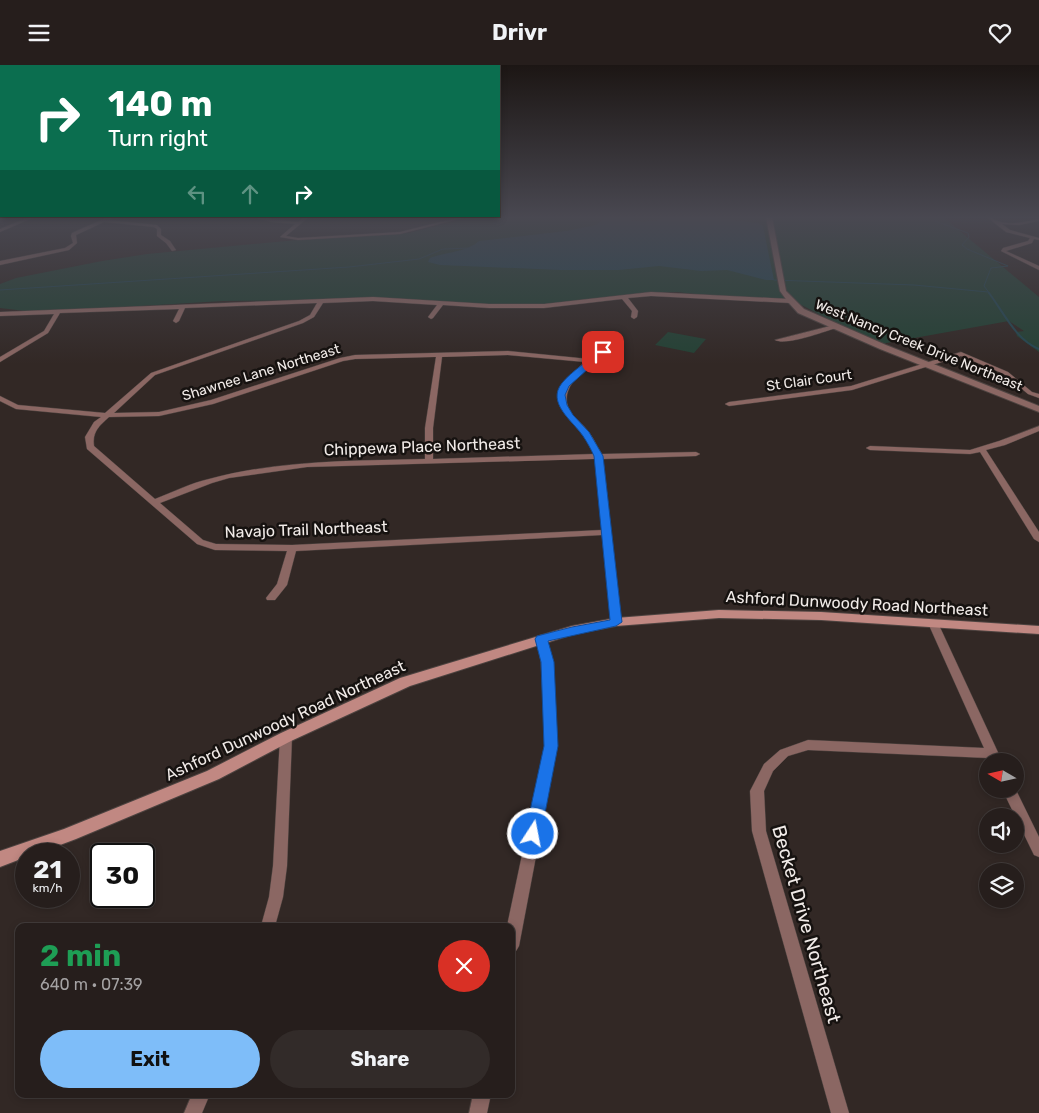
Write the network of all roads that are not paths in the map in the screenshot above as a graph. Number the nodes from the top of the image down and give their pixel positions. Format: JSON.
{"nodes":[{"id":1,"x":778,"y":266,"type":"edge"},
{"id":2,"x":623,"y":296,"type":"junction"},
{"id":3,"x":322,"y":300,"type":"junction"},
{"id":4,"x":790,"y":301,"type":"junction"},
{"id":5,"x":441,"y":303,"type":"junction"},
{"id":6,"x":182,"y":307,"type":"junction"},
{"id":7,"x":58,"y":311,"type":"junction"},
{"id":8,"x":0,"y":314,"type":"edge"},
{"id":9,"x":431,"y":317,"type":"dead end"},
{"id":10,"x":634,"y":317,"type":"dead end"},
{"id":11,"x":176,"y":321,"type":"dead end"},
{"id":12,"x":834,"y":327,"type":"junction"},
{"id":13,"x":619,"y":340,"type":"dead end"},
{"id":14,"x":778,"y":340,"type":"dead end"},
{"id":15,"x":439,"y":355,"type":"junction"},
{"id":16,"x":0,"y":360,"type":"edge"},
{"id":17,"x":592,"y":361,"type":"junction"},
{"id":18,"x":925,"y":364,"type":"junction"},
{"id":19,"x":1039,"y":397,"type":"edge"},
{"id":20,"x":0,"y":398,"type":"edge"},
{"id":21,"x":729,"y":404,"type":"dead end"},
{"id":22,"x":1039,"y":409,"type":"edge"},
{"id":23,"x":108,"y":415,"type":"junction"},
{"id":24,"x":1039,"y":428,"type":"edge"},
{"id":25,"x":870,"y":448,"type":"dead end"},
{"id":26,"x":982,"y":449,"type":"junction"},
{"id":27,"x":696,"y":454,"type":"dead end"},
{"id":28,"x":599,"y":456,"type":"junction"},
{"id":29,"x":429,"y":460,"type":"junction"},
{"id":30,"x":155,"y":502,"type":"junction"},
{"id":31,"x":1029,"y":521,"type":"junction"},
{"id":32,"x":1039,"y":522,"type":"edge"},
{"id":33,"x":607,"y":532,"type":"junction"},
{"id":34,"x":1039,"y":539,"type":"edge"},
{"id":35,"x":292,"y":547,"type":"junction"},
{"id":36,"x":271,"y":598,"type":"dead end"},
{"id":37,"x":616,"y":622,"type":"junction"},
{"id":38,"x":933,"y":623,"type":"junction"},
{"id":39,"x":1039,"y":631,"type":"edge"},
{"id":40,"x":541,"y":639,"type":"junction"},
{"id":41,"x":286,"y":737,"type":"junction"},
{"id":42,"x":993,"y":753,"type":"edge"},
{"id":43,"x":979,"y":756,"type":"edge"},
{"id":44,"x":1014,"y":798,"type":"edge"},
{"id":45,"x":1039,"y":851,"type":"edge"},
{"id":46,"x":0,"y":859,"type":"edge"},
{"id":47,"x":269,"y":923,"type":"edge"},
{"id":48,"x":515,"y":926,"type":"edge"},
{"id":49,"x":199,"y":1098,"type":"edge"},
{"id":50,"x":481,"y":1098,"type":"edge"},
{"id":51,"x":193,"y":1113,"type":"edge"},
{"id":52,"x":478,"y":1113,"type":"edge"},
{"id":53,"x":840,"y":1113,"type":"edge"}],
"edges":[{"from":1,"to":4,"type":"street","name":"West Nancy Creek Drive Northeast"},
{"from":2,"to":4,"type":"street"},
{"from":2,"to":5,"type":"street"},
{"from":2,"to":10,"type":"street"},
{"from":3,"to":5,"type":"street"},
{"from":3,"to":6,"type":"street"},
{"from":3,"to":23,"type":"street","name":"Navajo Trail Northeast"},
{"from":4,"to":12,"type":"street","name":"West Nancy Creek Drive Northeast"},
{"from":5,"to":9,"type":"street"},
{"from":6,"to":7,"type":"street"},
{"from":6,"to":11,"type":"street"},
{"from":7,"to":8,"type":"street"},
{"from":7,"to":16,"type":"street"},
{"from":12,"to":14,"type":"street"},
{"from":12,"to":18,"type":"street","name":"West Nancy Creek Drive Northeast"},
{"from":13,"to":17,"type":"street"},
{"from":15,"to":17,"type":"street","name":"Shawnee Lane Northeast"},
{"from":15,"to":23,"type":"street","name":"Shawnee Lane Northeast"},
{"from":15,"to":29,"type":"street"},
{"from":17,"to":28,"type":"street"},
{"from":18,"to":19,"type":"street","name":"St Clair Court"},
{"from":18,"to":21,"type":"street","name":"St Clair Court"},
{"from":18,"to":22,"type":"street","name":"West Nancy Creek Drive Northeast"},
{"from":20,"to":23,"type":"street","name":"Shawnee Lane Northeast"},
{"from":23,"to":30,"type":"street","name":"Navajo Trail Northeast"},
{"from":24,"to":26,"type":"street"},
{"from":25,"to":26,"type":"street"},
{"from":26,"to":31,"type":"street"},
{"from":27,"to":28,"type":"street","name":"Chippewa Place Northeast"},
{"from":28,"to":29,"type":"street","name":"Chippewa Place Northeast"},
{"from":28,"to":33,"type":"street"},
{"from":29,"to":30,"type":"street","name":"Chippewa Place Northeast"},
{"from":30,"to":35,"type":"street","name":"Navajo Trail Northeast"},
{"from":31,"to":32,"type":"street"},
{"from":31,"to":34,"type":"street"},
{"from":33,"to":35,"type":"street","name":"Navajo Trail Northeast"},
{"from":33,"to":37,"type":"street"},
{"from":35,"to":36,"type":"street"},
{"from":37,"to":38,"type":"main road","name":"Ashford Dunwoody Road Northeast"},
{"from":37,"to":40,"type":"main road","name":"Ashford Dunwoody Road Northeast"},
{"from":38,"to":39,"type":"main road","name":"Ashford Dunwoody Road Northeast"},
{"from":38,"to":42,"type":"street"},
{"from":40,"to":41,"type":"main road","name":"Ashford Dunwoody Road Northeast"},
{"from":40,"to":48,"type":"street"},
{"from":41,"to":46,"type":"main road","name":"Ashford Dunwoody Road Northeast"},
{"from":41,"to":47,"type":"street"},
{"from":43,"to":53,"type":"street","name":"Becket Drive Northeast"},
{"from":44,"to":45,"type":"street"},
{"from":49,"to":51,"type":"street"},
{"from":50,"to":52,"type":"street"}]}
